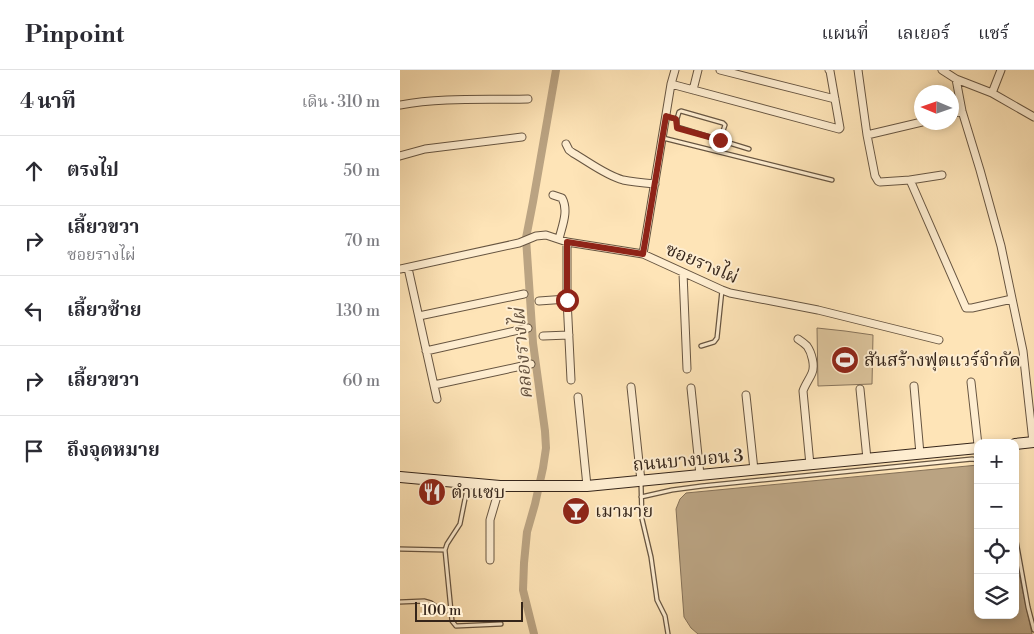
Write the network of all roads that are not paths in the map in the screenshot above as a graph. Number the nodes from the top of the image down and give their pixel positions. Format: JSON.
{"nodes":[{"id":1,"x":675,"y":70,"type":"edge"},
{"id":2,"x":698,"y":70,"type":"edge"},
{"id":3,"x":720,"y":70,"type":"edge"},
{"id":4,"x":828,"y":70,"type":"edge"},
{"id":5,"x":858,"y":70,"type":"edge"},
{"id":6,"x":944,"y":70,"type":"edge"},
{"id":7,"x":1001,"y":70,"type":"edge"},
{"id":8,"x":956,"y":79,"type":"junction"},
{"id":9,"x":671,"y":84,"type":"junction"},
{"id":10,"x":693,"y":90,"type":"junction"},
{"id":11,"x":992,"y":93,"type":"junction"},
{"id":12,"x":835,"y":99,"type":"junction"},
{"id":13,"x":528,"y":100,"type":"dead end"},
{"id":14,"x":400,"y":105,"type":"edge"},
{"id":15,"x":962,"y":111,"type":"junction"},
{"id":16,"x":959,"y":112,"type":"edge"},
{"id":17,"x":666,"y":116,"type":"junction"},
{"id":18,"x":1034,"y":117,"type":"edge"},
{"id":19,"x":676,"y":119,"type":"junction"},
{"id":20,"x":914,"y":124,"type":"edge"},
{"id":21,"x":867,"y":135,"type":"junction"},
{"id":22,"x":522,"y":137,"type":"dead end"},
{"id":23,"x":662,"y":138,"type":"junction"},
{"id":24,"x":720,"y":140,"type":"junction"},
{"id":25,"x":566,"y":144,"type":"dead end"},
{"id":26,"x":749,"y":149,"type":"dead end"},
{"id":27,"x":400,"y":156,"type":"edge"},
{"id":28,"x":942,"y":175,"type":"dead end"},
{"id":29,"x":832,"y":180,"type":"dead end"},
{"id":30,"x":910,"y":180,"type":"junction"},
{"id":31,"x":654,"y":184,"type":"junction"},
{"id":32,"x":553,"y":195,"type":"dead end"},
{"id":33,"x":559,"y":239,"type":"junction"},
{"id":34,"x":567,"y":242,"type":"junction"},
{"id":35,"x":643,"y":254,"type":"junction"},
{"id":36,"x":408,"y":268,"type":"junction"},
{"id":37,"x":400,"y":269,"type":"edge"},
{"id":38,"x":683,"y":273,"type":"junction"},
{"id":39,"x":722,"y":290,"type":"junction"},
{"id":40,"x":524,"y":294,"type":"dead end"},
{"id":41,"x":1012,"y":299,"type":"junction"},
{"id":42,"x":567,"y":300,"type":"junction"},
{"id":43,"x":539,"y":301,"type":"dead end"},
{"id":44,"x":419,"y":316,"type":"junction"},
{"id":45,"x":528,"y":328,"type":"dead end"},
{"id":46,"x":569,"y":334,"type":"junction"},
{"id":47,"x":543,"y":336,"type":"dead end"},
{"id":48,"x":798,"y":339,"type":"dead end"},
{"id":49,"x":939,"y":340,"type":"dead end"},
{"id":50,"x":701,"y":346,"type":"dead end"},
{"id":51,"x":426,"y":351,"type":"junction"},
{"id":52,"x":531,"y":364,"type":"dead end"},
{"id":53,"x":687,"y":369,"type":"dead end"},
{"id":54,"x":571,"y":380,"type":"dead end"},
{"id":55,"x":971,"y":382,"type":"dead end"},
{"id":56,"x":434,"y":385,"type":"junction"},
{"id":57,"x":914,"y":386,"type":"dead end"},
{"id":58,"x":631,"y":387,"type":"dead end"},
{"id":59,"x":691,"y":388,"type":"dead end"},
{"id":60,"x":860,"y":389,"type":"dead end"},
{"id":61,"x":746,"y":395,"type":"dead end"},
{"id":62,"x":578,"y":397,"type":"dead end"},
{"id":63,"x":437,"y":399,"type":"dead end"},
{"id":64,"x":977,"y":439,"type":"edge"},
{"id":65,"x":1033,"y":442,"type":"edge"},
{"id":66,"x":1019,"y":444,"type":"edge"},
{"id":67,"x":974,"y":447,"type":"edge"},
{"id":68,"x":920,"y":454,"type":"junction"},
{"id":69,"x":867,"y":459,"type":"junction"},
{"id":70,"x":974,"y":459,"type":"edge"},
{"id":71,"x":810,"y":465,"type":"junction"},
{"id":72,"x":754,"y":470,"type":"junction"},
{"id":73,"x":700,"y":476,"type":"junction"},
{"id":74,"x":400,"y":477,"type":"edge"},
{"id":75,"x":641,"y":481,"type":"junction"},
{"id":76,"x":468,"y":483,"type":"junction"},
{"id":77,"x":500,"y":486,"type":"junction"},
{"id":78,"x":586,"y":486,"type":"junction"},
{"id":79,"x":641,"y":497,"type":"junction"},
{"id":80,"x":400,"y":548,"type":"edge"},
{"id":81,"x":445,"y":550,"type":"junction"},
{"id":82,"x":1019,"y":557,"type":"edge"},
{"id":83,"x":490,"y":560,"type":"dead end"},
{"id":84,"x":400,"y":602,"type":"edge"},
{"id":85,"x":451,"y":611,"type":"junction"},
{"id":86,"x":501,"y":624,"type":"dead end"},
{"id":87,"x":1034,"y":630,"type":"edge"},
{"id":88,"x":668,"y":634,"type":"edge"}],
"edges":[{"from":1,"to":9,"type":"street"},
{"from":2,"to":10,"type":"street"},
{"from":3,"to":12,"type":"street"},
{"from":4,"to":12,"type":"street"},
{"from":5,"to":21,"type":"street"},
{"from":6,"to":8,"type":"street"},
{"from":7,"to":11,"type":"street"},
{"from":8,"to":11,"type":"street"},
{"from":8,"to":15,"type":"street"},
{"from":9,"to":10,"type":"street"},
{"from":9,"to":17,"type":"street"},
{"from":10,"to":12,"type":"street"},
{"from":11,"to":18,"type":"street"},
{"from":13,"to":14,"type":"street"},
{"from":15,"to":16,"type":"street"},
{"from":15,"to":41,"type":"street"},
{"from":17,"to":19,"type":"lane"},
{"from":17,"to":23,"type":"street"},
{"from":19,"to":24,"type":"lane"},
{"from":19,"to":24,"type":"lane"},
{"from":20,"to":21,"type":"street"},
{"from":21,"to":30,"type":"street"},
{"from":22,"to":27,"type":"street"},
{"from":23,"to":29,"type":"lane"},
{"from":23,"to":31,"type":"street"},
{"from":24,"to":26,"type":"lane"},
{"from":25,"to":31,"type":"street"},
{"from":28,"to":30,"type":"street"},
{"from":30,"to":41,"type":"street"},
{"from":31,"to":35,"type":"street"},
{"from":32,"to":33,"type":"street"},
{"from":33,"to":34,"type":"street","name":"ซอยรางไผ่"},
{"from":33,"to":36,"type":"street","name":"ซอยรางไผ่"},
{"from":34,"to":35,"type":"street","name":"ซอยรางไผ่"},
{"from":34,"to":42,"type":"street"},
{"from":35,"to":38,"type":"street","name":"ซอยรางไผ่"},
{"from":36,"to":37,"type":"street","name":"ซอยรางไผ่"},
{"from":36,"to":44,"type":"street"},
{"from":38,"to":39,"type":"street","name":"ซอยรางไผ่"},
{"from":38,"to":53,"type":"street"},
{"from":39,"to":49,"type":"street","name":"ซอยรางไผ่"},
{"from":39,"to":50,"type":"lane"},
{"from":40,"to":44,"type":"street"},
{"from":41,"to":65,"type":"street"},
{"from":42,"to":43,"type":"street"},
{"from":42,"to":46,"type":"street"},
{"from":44,"to":51,"type":"street"},
{"from":45,"to":51,"type":"street"},
{"from":46,"to":47,"type":"street"},
{"from":46,"to":54,"type":"street"},
{"from":48,"to":71,"type":"street"},
{"from":51,"to":56,"type":"street"},
{"from":52,"to":56,"type":"street"},
{"from":55,"to":64,"type":"street"},
{"from":56,"to":63,"type":"street"},
{"from":57,"to":68,"type":"street"},
{"from":58,"to":75,"type":"street"},
{"from":59,"to":73,"type":"street"},
{"from":60,"to":69,"type":"street"},
{"from":61,"to":72,"type":"street"},
{"from":62,"to":78,"type":"street"},
{"from":65,"to":66,"type":"main road"},
{"from":67,"to":68,"type":"main road","name":"ถนนบางบอน 3"},
{"from":68,"to":69,"type":"main road","name":"ถนนบางบอน 3"},
{"from":69,"to":71,"type":"main road","name":"ถนนบางบอน 3"},
{"from":70,"to":79,"type":"lane"},
{"from":71,"to":72,"type":"main road","name":"ถนนบางบอน 3"},
{"from":72,"to":73,"type":"main road","name":"ถนนบางบอน 3"},
{"from":73,"to":75,"type":"main road","name":"ถนนบางบอน 3"},
{"from":74,"to":76,"type":"main road","name":"ถนนบางบอน 3"},
{"from":75,"to":78,"type":"main road","name":"ถนนบางบอน 3"},
{"from":75,"to":79,"type":"lane"},
{"from":76,"to":77,"type":"main road","name":"ถนนบางบอน 3"},
{"from":76,"to":81,"type":"lane"},
{"from":77,"to":78,"type":"main road","name":"ถนนบางบอน 3"},
{"from":77,"to":83,"type":"street"},
{"from":79,"to":88,"type":"lane"},
{"from":80,"to":81,"type":"lane"},
{"from":81,"to":85,"type":"lane"},
{"from":82,"to":87,"type":"lane"},
{"from":84,"to":85,"type":"lane"},
{"from":85,"to":86,"type":"lane"}]}
